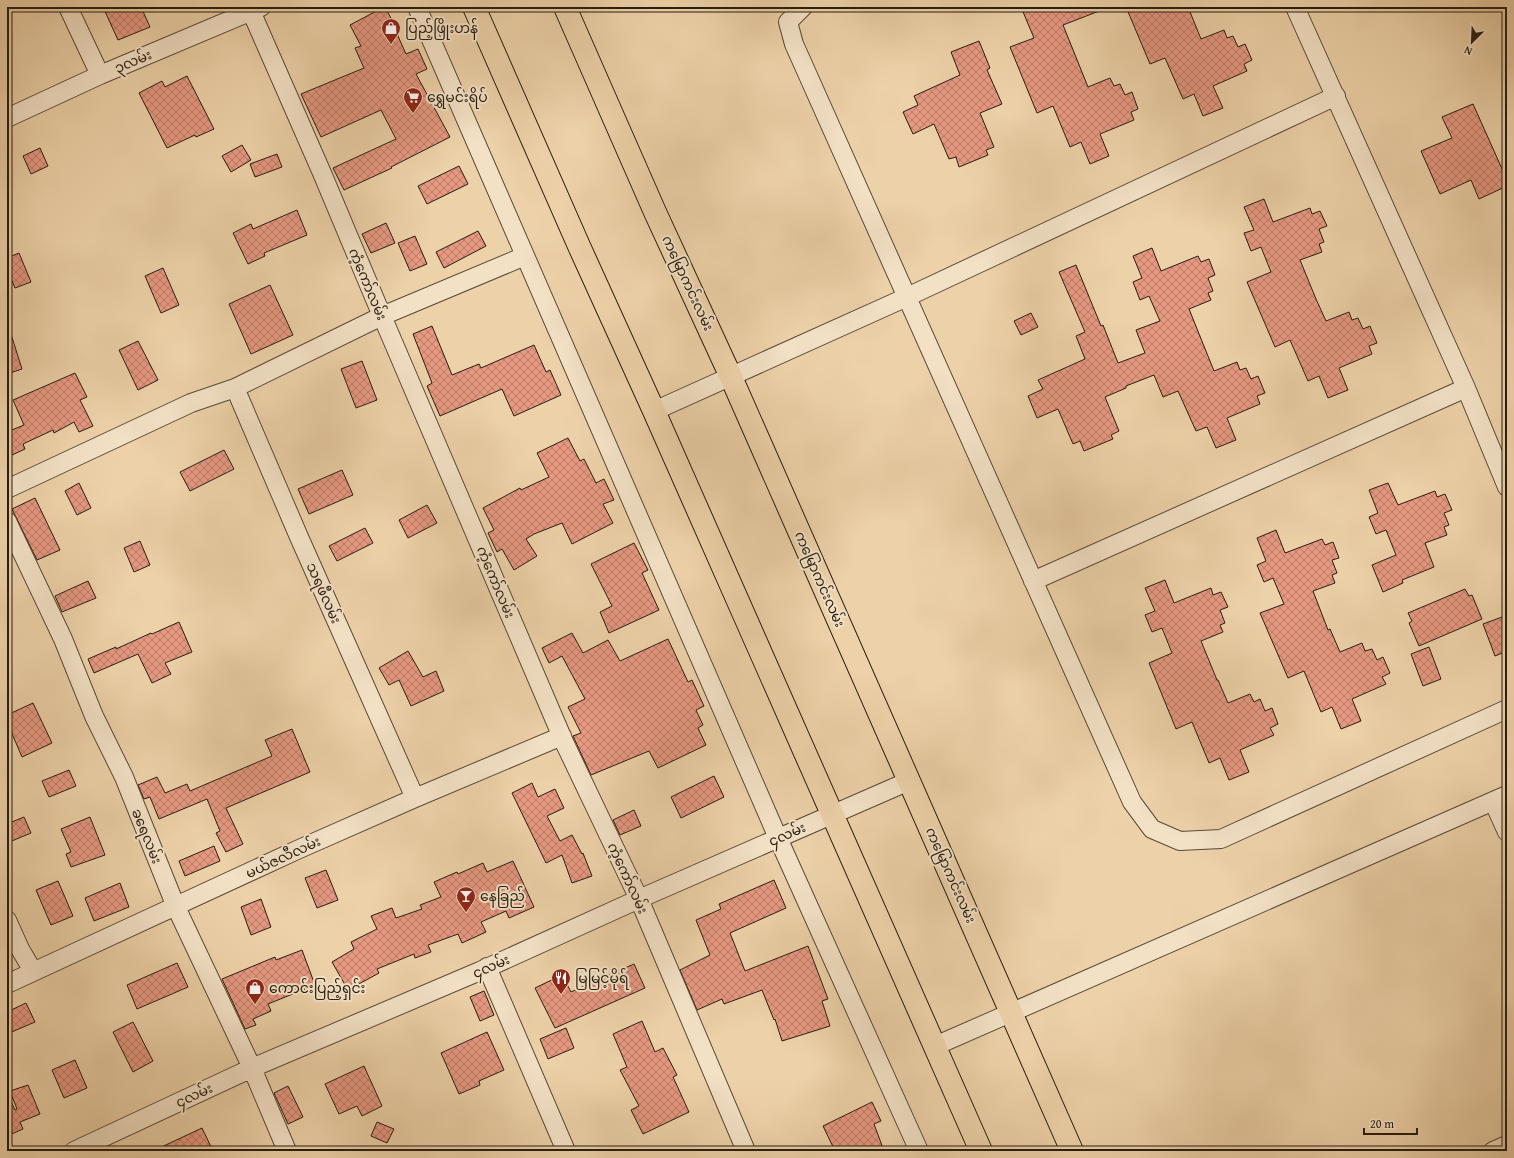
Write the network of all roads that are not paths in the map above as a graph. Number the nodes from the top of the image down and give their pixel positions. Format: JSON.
{"nodes":[{"id":1,"x":68,"y":7,"type":"edge"},
{"id":2,"x":417,"y":7,"type":"edge"},
{"id":3,"x":474,"y":7,"type":"edge"},
{"id":4,"x":565,"y":7,"type":"edge"},
{"id":5,"x":803,"y":7,"type":"edge"},
{"id":6,"x":1295,"y":7,"type":"edge"},
{"id":7,"x":256,"y":9,"type":"edge"},
{"id":8,"x":100,"y":75,"type":"junction"},
{"id":9,"x":1336,"y":96,"type":"junction"},
{"id":10,"x":7,"y":118,"type":"edge"},
{"id":11,"x":525,"y":256,"type":"junction"},
{"id":12,"x":907,"y":297,"type":"junction"},
{"id":13,"x":382,"y":316,"type":"junction"},
{"id":14,"x":730,"y":376,"type":"junction"},
{"id":15,"x":235,"y":388,"type":"junction"},
{"id":16,"x":1466,"y":388,"type":"junction"},
{"id":17,"x":654,"y":411,"type":"junction"},
{"id":18,"x":1507,"y":487,"type":"edge"},
{"id":19,"x":7,"y":490,"type":"edge"},
{"id":20,"x":7,"y":521,"type":"edge"},
{"id":21,"x":1033,"y":581,"type":"junction"},
{"id":22,"x":1507,"y":709,"type":"edge"},
{"id":23,"x":562,"y":736,"type":"junction"},
{"id":24,"x":909,"y":781,"type":"junction"},
{"id":25,"x":415,"y":798,"type":"junction"},
{"id":26,"x":1500,"y":798,"type":"edge"},
{"id":27,"x":832,"y":814,"type":"junction"},
{"id":28,"x":1507,"y":832,"type":"edge"},
{"id":29,"x":778,"y":838,"type":"junction"},
{"id":30,"x":639,"y":899,"type":"junction"},
{"id":31,"x":176,"y":907,"type":"junction"},
{"id":32,"x":7,"y":920,"type":"edge"},
{"id":33,"x":487,"y":967,"type":"junction"},
{"id":34,"x":33,"y":971,"type":"junction"},
{"id":35,"x":7,"y":984,"type":"edge"},
{"id":36,"x":1012,"y":1013,"type":"junction"},
{"id":37,"x":935,"y":1046,"type":"junction"},
{"id":38,"x":252,"y":1068,"type":"junction"},
{"id":39,"x":1507,"y":1145,"type":"edge"},
{"id":40,"x":74,"y":1151,"type":"edge"},
{"id":41,"x":287,"y":1151,"type":"edge"},
{"id":42,"x":566,"y":1151,"type":"edge"},
{"id":43,"x":746,"y":1151,"type":"edge"},
{"id":44,"x":919,"y":1151,"type":"edge"},
{"id":45,"x":981,"y":1151,"type":"edge"},
{"id":46,"x":1072,"y":1151,"type":"edge"},
{"id":47,"x":1493,"y":1151,"type":"edge"}],
"edges":[{"from":1,"to":8,"type":"street"},
{"from":2,"to":11,"type":"street"},
{"from":3,"to":17,"type":"main road"},
{"from":4,"to":14,"type":"main road","name":"ကမြောကင်းလမ်း"},
{"from":5,"to":12,"type":"street"},
{"from":6,"to":9,"type":"street"},
{"from":7,"to":8,"type":"street","name":"၃လမ်း"},
{"from":7,"to":13,"type":"street","name":"ကံ့ကော်လမ်း"},
{"from":8,"to":10,"type":"street","name":"၃လမ်း"},
{"from":9,"to":12,"type":"street"},
{"from":9,"to":16,"type":"street"},
{"from":11,"to":13,"type":"street"},
{"from":11,"to":29,"type":"street"},
{"from":12,"to":14,"type":"street"},
{"from":12,"to":21,"type":"street"},
{"from":13,"to":15,"type":"street"},
{"from":13,"to":23,"type":"street","name":"ကံ့ကော်လမ်း"},
{"from":14,"to":17,"type":"street"},
{"from":14,"to":24,"type":"main road","name":"ကမြောကင်းလမ်း"},
{"from":15,"to":19,"type":"street"},
{"from":15,"to":25,"type":"street","name":"သရဖီလမ်း"},
{"from":16,"to":18,"type":"street"},
{"from":16,"to":21,"type":"street"},
{"from":17,"to":27,"type":"main road"},
{"from":20,"to":31,"type":"street","name":"ခရေလမ်း"},
{"from":21,"to":22,"type":"street"},
{"from":23,"to":25,"type":"street","name":"မယ်ဇလီလမ်း"},
{"from":23,"to":30,"type":"street","name":"ကံ့ကော်လမ်း"},
{"from":24,"to":27,"type":"street","name":"၄လမ်း"},
{"from":24,"to":36,"type":"main road","name":"ကမြောကင်းလမ်း"},
{"from":25,"to":31,"type":"street","name":"မယ်ဇလီလမ်း"},
{"from":26,"to":28,"type":"street"},
{"from":26,"to":36,"type":"street"},
{"from":27,"to":29,"type":"street","name":"၄လမ်း"},
{"from":27,"to":37,"type":"main road"},
{"from":29,"to":30,"type":"street","name":"၄လမ်း"},
{"from":29,"to":44,"type":"street"},
{"from":30,"to":33,"type":"street","name":"၄လမ်း"},
{"from":30,"to":43,"type":"street","name":"ကံ့ကော်လမ်း"},
{"from":31,"to":34,"type":"street","name":"မယ်ဇလီလမ်း"},
{"from":31,"to":38,"type":"street","name":"ခရေလမ်း"},
{"from":32,"to":34,"type":"street"},
{"from":33,"to":38,"type":"street","name":"၄လမ်း"},
{"from":33,"to":42,"type":"street"},
{"from":34,"to":35,"type":"street","name":"မယ်ဇလီလမ်း"},
{"from":36,"to":37,"type":"street"},
{"from":36,"to":46,"type":"main road","name":"ကမြောကင်းလမ်း"},
{"from":37,"to":45,"type":"main road"},
{"from":38,"to":40,"type":"street","name":"၄လမ်း"},
{"from":38,"to":41,"type":"street","name":"ခရေလမ်း"},
{"from":39,"to":47,"type":"street"}]}
